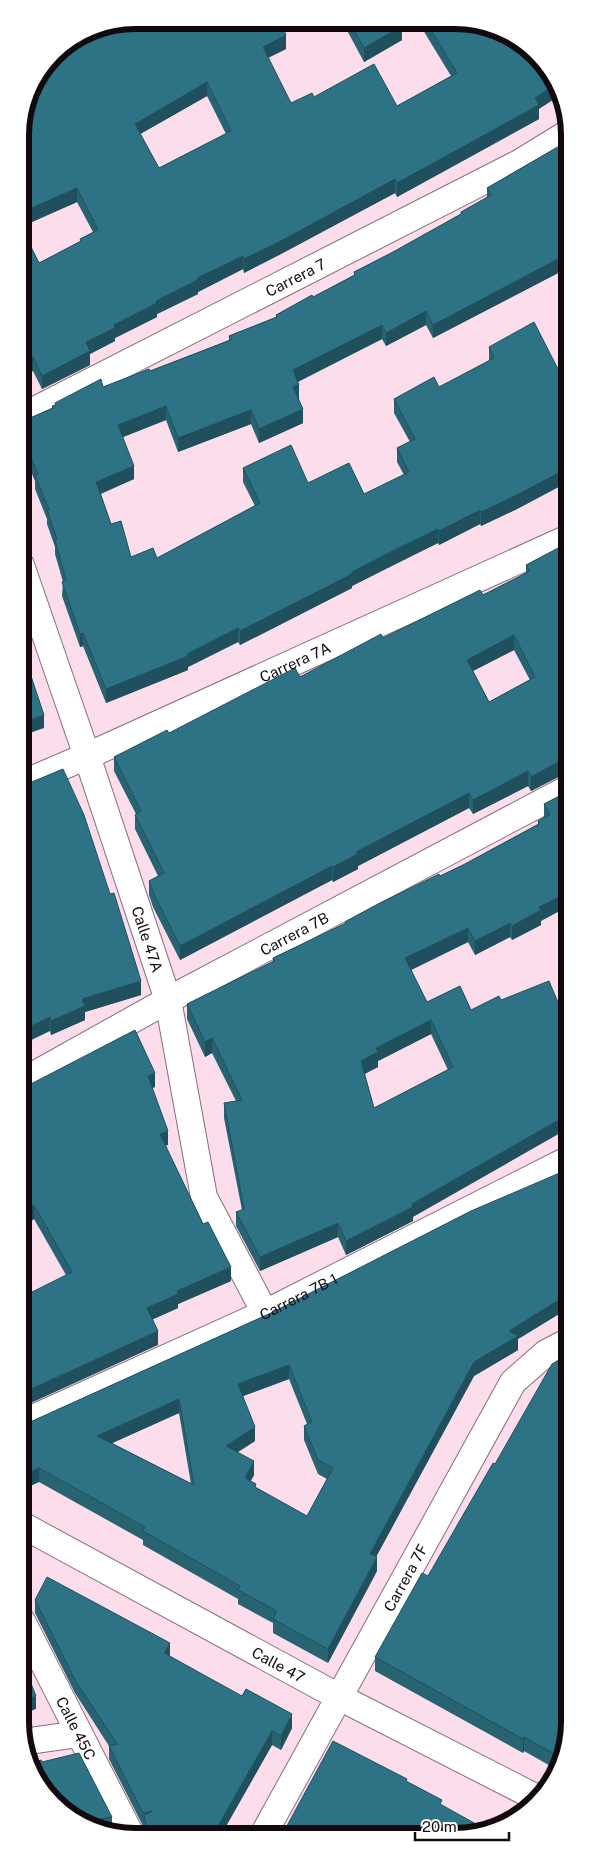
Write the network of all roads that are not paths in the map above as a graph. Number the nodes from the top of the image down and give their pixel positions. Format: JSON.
{"nodes":[{"id":1,"x":561,"y":137,"type":"edge"},
{"id":2,"x":29,"y":414,"type":"edge"},
{"id":3,"x":561,"y":541,"type":"edge"},
{"id":4,"x":29,"y":588,"type":"edge"},
{"id":5,"x":87,"y":756,"type":"junction"},
{"id":6,"x":29,"y":781,"type":"edge"},
{"id":7,"x":561,"y":792,"type":"edge"},
{"id":8,"x":168,"y":1000,"type":"junction"},
{"id":9,"x":29,"y":1078,"type":"edge"},
{"id":10,"x":561,"y":1163,"type":"edge"},
{"id":11,"x":265,"y":1312,"type":"junction"},
{"id":12,"x":561,"y":1345,"type":"edge"},
{"id":13,"x":29,"y":1420,"type":"edge"},
{"id":14,"x":29,"y":1530,"type":"edge"},
{"id":15,"x":29,"y":1635,"type":"edge"},
{"id":16,"x":339,"y":1697,"type":"junction"},
{"id":17,"x":79,"y":1734,"type":"junction"},
{"id":18,"x":31,"y":1741,"type":"edge"},
{"id":19,"x":532,"y":1795,"type":"edge"},
{"id":20,"x":127,"y":1827,"type":"edge"},
{"id":21,"x":267,"y":1828,"type":"edge"}],
"edges":[{"from":1,"to":2,"type":"street","name":"Carrera 7"},
{"from":3,"to":5,"type":"street","name":"Carrera 7A"},
{"from":4,"to":5,"type":"street","name":"Calle 47A"},
{"from":5,"to":6,"type":"street","name":"Carrera 7A"},
{"from":5,"to":8,"type":"street","name":"Calle 47A"},
{"from":7,"to":8,"type":"street","name":"Carrera 7B"},
{"from":8,"to":9,"type":"street","name":"Carrera 7B"},
{"from":8,"to":11,"type":"street","name":"Calle 47A"},
{"from":10,"to":11,"type":"street","name":"Carrera 7B 1"},
{"from":11,"to":13,"type":"street","name":"Carrera 7B 1"},
{"from":12,"to":16,"type":"street","name":"Carrera 7F"},
{"from":14,"to":16,"type":"street","name":"Calle 47"},
{"from":15,"to":17,"type":"street","name":"Calle 45C"},
{"from":16,"to":19,"type":"street","name":"Calle 47"},
{"from":16,"to":21,"type":"street","name":"Carrera 7F"},
{"from":17,"to":18,"type":"street"},
{"from":17,"to":20,"type":"street","name":"Calle 45C"}]}
